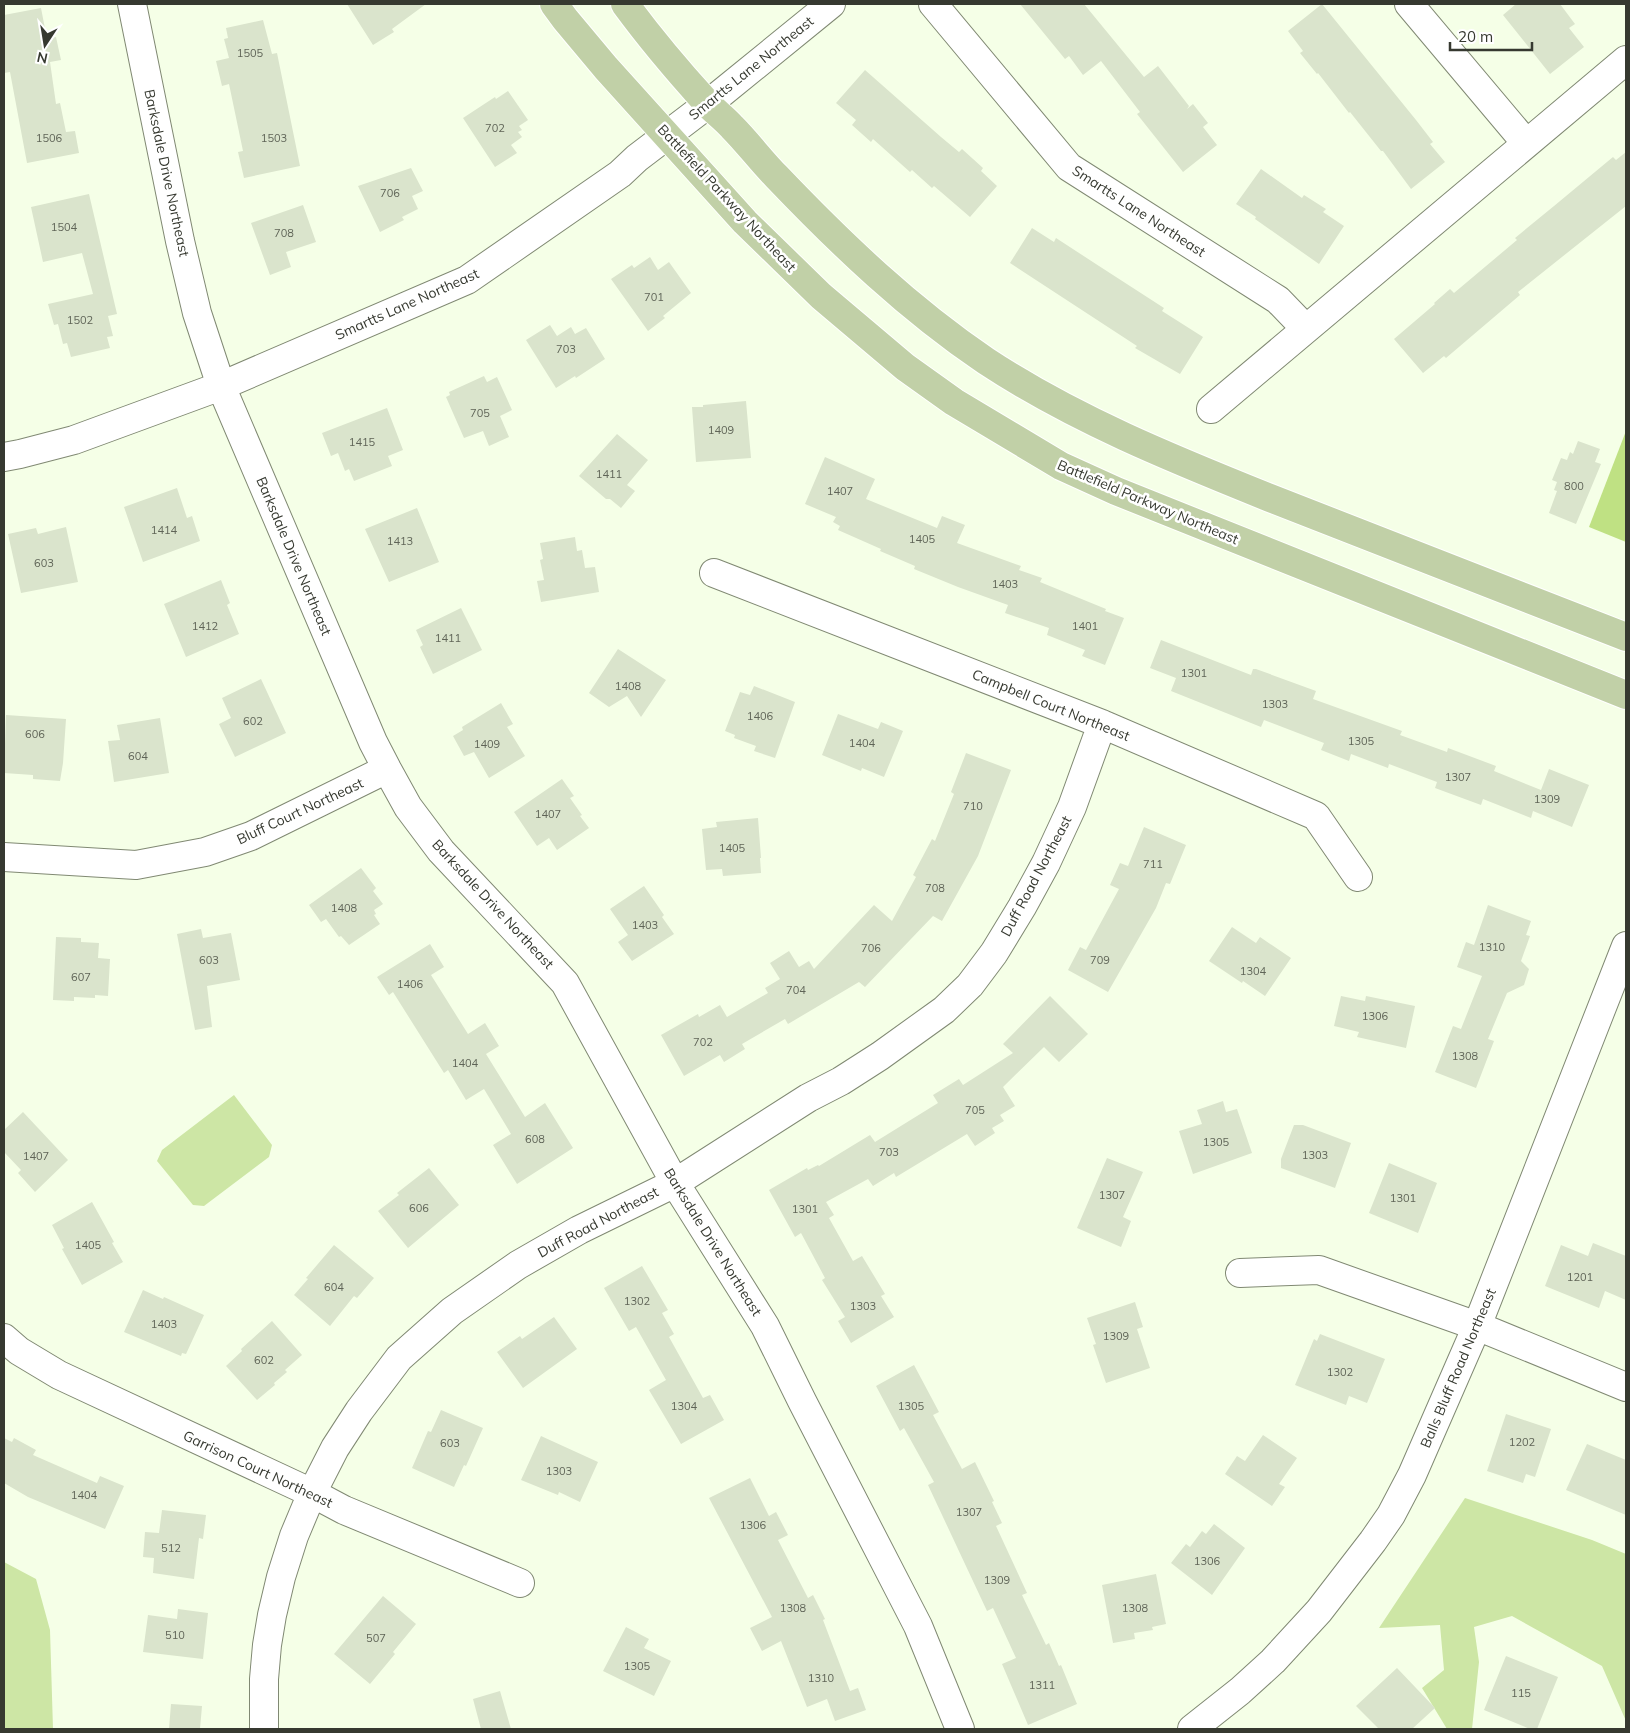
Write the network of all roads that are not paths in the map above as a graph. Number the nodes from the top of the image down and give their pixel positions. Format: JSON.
{"nodes":[{"id":1,"x":132,"y":4,"type":"edge"},
{"id":2,"x":554,"y":4,"type":"edge"},
{"id":3,"x":625,"y":4,"type":"edge"},
{"id":4,"x":831,"y":4,"type":"edge"},
{"id":5,"x":933,"y":4,"type":"edge"},
{"id":6,"x":1409,"y":4,"type":"edge"},
{"id":7,"x":1626,"y":60,"type":"edge"},
{"id":8,"x":708,"y":104,"type":"junction"},
{"id":9,"x":667,"y":135,"type":"junction"},
{"id":10,"x":1526,"y":143,"type":"junction"},
{"id":11,"x":1306,"y":329,"type":"junction"},
{"id":12,"x":221,"y":386,"type":"junction"},
{"id":13,"x":1211,"y":409,"type":"dead end"},
{"id":14,"x":4,"y":457,"type":"edge"},
{"id":15,"x":714,"y":573,"type":"dead end"},
{"id":16,"x":1626,"y":637,"type":"edge"},
{"id":17,"x":1626,"y":695,"type":"edge"},
{"id":18,"x":1102,"y":724,"type":"junction"},
{"id":19,"x":387,"y":770,"type":"junction"},
{"id":20,"x":4,"y":856,"type":"edge"},
{"id":21,"x":1358,"y":877,"type":"dead end"},
{"id":22,"x":1626,"y":946,"type":"edge"},
{"id":23,"x":675,"y":1182,"type":"junction"},
{"id":24,"x":1240,"y":1273,"type":"dead end"},
{"id":25,"x":1477,"y":1326,"type":"junction"},
{"id":26,"x":4,"y":1338,"type":"edge"},
{"id":27,"x":1626,"y":1387,"type":"edge"},
{"id":28,"x":312,"y":1493,"type":"junction"},
{"id":29,"x":520,"y":1583,"type":"dead end"},
{"id":30,"x":264,"y":1729,"type":"edge"},
{"id":31,"x":960,"y":1729,"type":"edge"},
{"id":32,"x":1192,"y":1729,"type":"edge"}],
"edges":[{"from":1,"to":12,"type":"street","name":"Barksdale Drive Northeast"},
{"from":2,"to":9,"type":"main road","name":"Battlefield Parkway Northeast"},
{"from":3,"to":8,"type":"main road"},
{"from":4,"to":8,"type":"street","name":"Smartts Lane Northeast"},
{"from":5,"to":11,"type":"street","name":"Smartts Lane Northeast"},
{"from":6,"to":10,"type":"street"},
{"from":7,"to":10,"type":"street"},
{"from":8,"to":9,"type":"street","name":"Smartts Lane Northeast"},
{"from":8,"to":16,"type":"main road"},
{"from":9,"to":12,"type":"street","name":"Smartts Lane Northeast"},
{"from":9,"to":17,"type":"main road","name":"Battlefield Parkway Northeast"},
{"from":10,"to":11,"type":"street"},
{"from":11,"to":13,"type":"street"},
{"from":12,"to":14,"type":"street","name":"Smartts Lane Northeast"},
{"from":12,"to":19,"type":"street","name":"Barksdale Drive Northeast"},
{"from":15,"to":18,"type":"street","name":"Campbell Court Northeast"},
{"from":18,"to":21,"type":"street","name":"Campbell Court Northeast"},
{"from":18,"to":23,"type":"street","name":"Duff Road Northeast"},
{"from":19,"to":20,"type":"street","name":"Bluff Court Northeast"},
{"from":19,"to":23,"type":"street","name":"Barksdale Drive Northeast"},
{"from":22,"to":25,"type":"street","name":"Balls Bluff Road Northeast"},
{"from":23,"to":28,"type":"street","name":"Duff Road Northeast"},
{"from":23,"to":31,"type":"street","name":"Barksdale Drive Northeast"},
{"from":24,"to":25,"type":"street"},
{"from":25,"to":27,"type":"street"},
{"from":25,"to":32,"type":"street","name":"Balls Bluff Road Northeast"},
{"from":26,"to":28,"type":"street","name":"Garrison Court Northeast"},
{"from":28,"to":29,"type":"street","name":"Garrison Court Northeast"},
{"from":28,"to":30,"type":"street","name":"Duff Road Northeast"}]}
